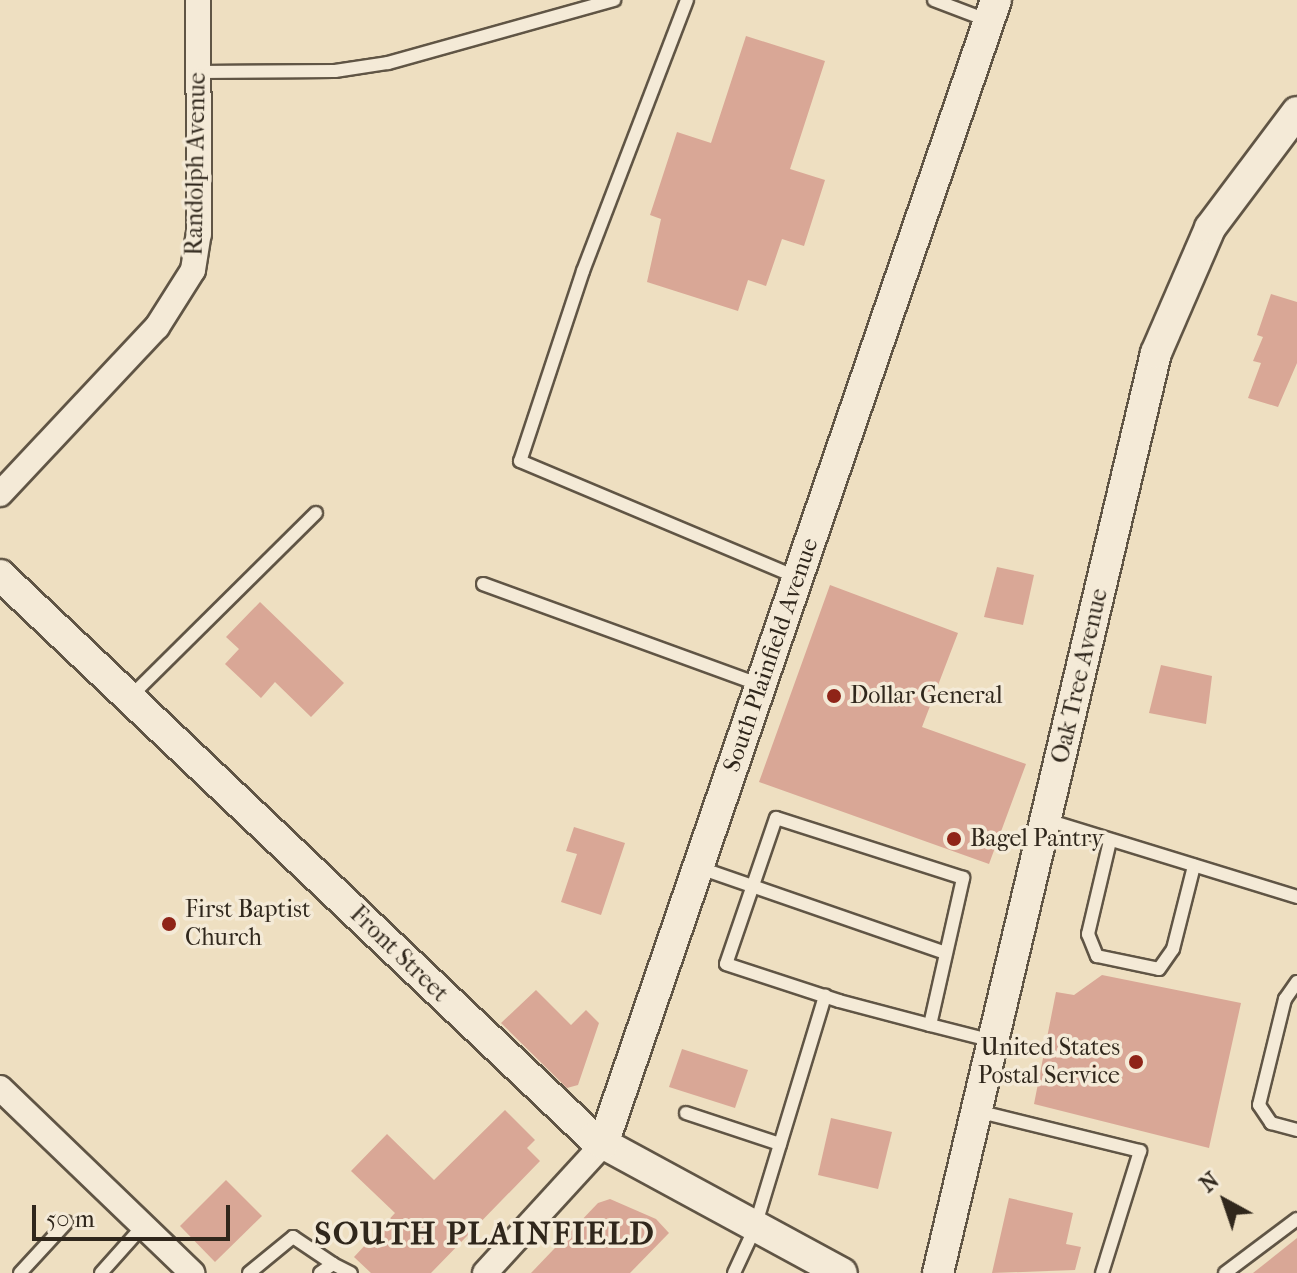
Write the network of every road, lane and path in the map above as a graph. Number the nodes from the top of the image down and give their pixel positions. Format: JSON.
{"nodes":[{"id":1,"x":198,"y":0,"type":"edge"},
{"id":2,"x":614,"y":0,"type":"edge"},
{"id":3,"x":687,"y":0,"type":"edge"},
{"id":4,"x":934,"y":0,"type":"edge"},
{"id":5,"x":992,"y":11,"type":"edge"},
{"id":6,"x":198,"y":72,"type":"junction"},
{"id":7,"x":1297,"y":112,"type":"edge"},
{"id":8,"x":0,"y":494,"type":"edge"},
{"id":9,"x":316,"y":513,"type":"dead end"},
{"id":10,"x":0,"y":575,"type":"edge"},
{"id":11,"x":798,"y":578,"type":"junction"},
{"id":12,"x":483,"y":584,"type":"dead end"},
{"id":13,"x":761,"y":685,"type":"junction"},
{"id":14,"x":129,"y":698,"type":"junction"},
{"id":15,"x":1047,"y":820,"type":"junction"},
{"id":16,"x":1110,"y":841,"type":"junction"},
{"id":17,"x":1194,"y":866,"type":"junction"},
{"id":18,"x":698,"y":867,"type":"junction"},
{"id":19,"x":753,"y":885,"type":"junction"},
{"id":20,"x":1297,"y":897,"type":"edge"},
{"id":21,"x":946,"y":953,"type":"junction"},
{"id":22,"x":1297,"y":982,"type":"edge"},
{"id":23,"x":825,"y":996,"type":"junction"},
{"id":24,"x":930,"y":1025,"type":"junction"},
{"id":25,"x":993,"y":1041,"type":"junction"},
{"id":26,"x":1,"y":1090,"type":"edge"},
{"id":27,"x":977,"y":1111,"type":"junction"},
{"id":28,"x":686,"y":1113,"type":"dead end"},
{"id":29,"x":1297,"y":1130,"type":"edge"},
{"id":30,"x":603,"y":1144,"type":"junction"},
{"id":31,"x":780,"y":1144,"type":"junction"},
{"id":32,"x":1297,"y":1219,"type":"edge"},
{"id":33,"x":67,"y":1222,"type":"dead end"},
{"id":34,"x":143,"y":1226,"type":"junction"},
{"id":35,"x":754,"y":1230,"type":"junction"},
{"id":36,"x":333,"y":1264,"type":"junction"},
{"id":37,"x":20,"y":1273,"type":"edge"},
{"id":38,"x":101,"y":1273,"type":"edge"},
{"id":39,"x":192,"y":1273,"type":"edge"},
{"id":40,"x":249,"y":1273,"type":"edge"},
{"id":41,"x":320,"y":1273,"type":"edge"},
{"id":42,"x":351,"y":1273,"type":"edge"},
{"id":43,"x":485,"y":1273,"type":"edge"},
{"id":44,"x":734,"y":1273,"type":"edge"},
{"id":45,"x":842,"y":1273,"type":"edge"},
{"id":46,"x":938,"y":1273,"type":"edge"},
{"id":47,"x":1102,"y":1273,"type":"edge"},
{"id":48,"x":1225,"y":1273,"type":"edge"}],
"edges":[{"from":1,"to":6,"type":"street","name":"Randolph Avenue"},
{"from":2,"to":6,"type":"lane"},
{"from":3,"to":11,"type":"lane"},
{"from":4,"to":5,"type":"lane"},
{"from":5,"to":11,"type":"street","name":"South Plainfield Avenue"},
{"from":6,"to":8,"type":"street","name":"Randolph Avenue"},
{"from":7,"to":15,"type":"street","name":"Oak Tree Avenue"},
{"from":9,"to":14,"type":"lane"},
{"from":10,"to":14,"type":"street","name":"Front Street"},
{"from":11,"to":13,"type":"street","name":"South Plainfield Avenue"},
{"from":12,"to":13,"type":"lane"},
{"from":13,"to":18,"type":"street","name":"South Plainfield Avenue"},
{"from":14,"to":30,"type":"street","name":"Front Street"},
{"from":15,"to":16,"type":"lane"},
{"from":15,"to":25,"type":"street","name":"Oak Tree Avenue"},
{"from":16,"to":17,"type":"lane"},
{"from":16,"to":17,"type":"lane"},
{"from":17,"to":20,"type":"lane"},
{"from":18,"to":19,"type":"lane"},
{"from":18,"to":30,"type":"street","name":"South Plainfield Avenue"},
{"from":19,"to":21,"type":"lane"},
{"from":19,"to":21,"type":"lane"},
{"from":19,"to":23,"type":"lane"},
{"from":21,"to":24,"type":"lane"},
{"from":22,"to":29,"type":"lane"},
{"from":23,"to":24,"type":"lane"},
{"from":23,"to":31,"type":"lane"},
{"from":24,"to":25,"type":"lane"},
{"from":25,"to":27,"type":"street","name":"Oak Tree Avenue"},
{"from":26,"to":34,"type":"street"},
{"from":27,"to":46,"type":"street","name":"Oak Tree Avenue"},
{"from":27,"to":47,"type":"lane"},
{"from":28,"to":31,"type":"lane"},
{"from":30,"to":35,"type":"street","name":"Front Street"},
{"from":30,"to":43,"type":"street","name":"South Plainfield Avenue"},
{"from":31,"to":35,"type":"lane"},
{"from":32,"to":48,"type":"lane"},
{"from":33,"to":37,"type":"lane"},
{"from":34,"to":38,"type":"lane"},
{"from":34,"to":39,"type":"street"},
{"from":35,"to":44,"type":"lane"},
{"from":35,"to":45,"type":"street","name":"Front Street"},
{"from":36,"to":40,"type":"lane"},
{"from":36,"to":41,"type":"lane"},
{"from":36,"to":42,"type":"lane"}]}
